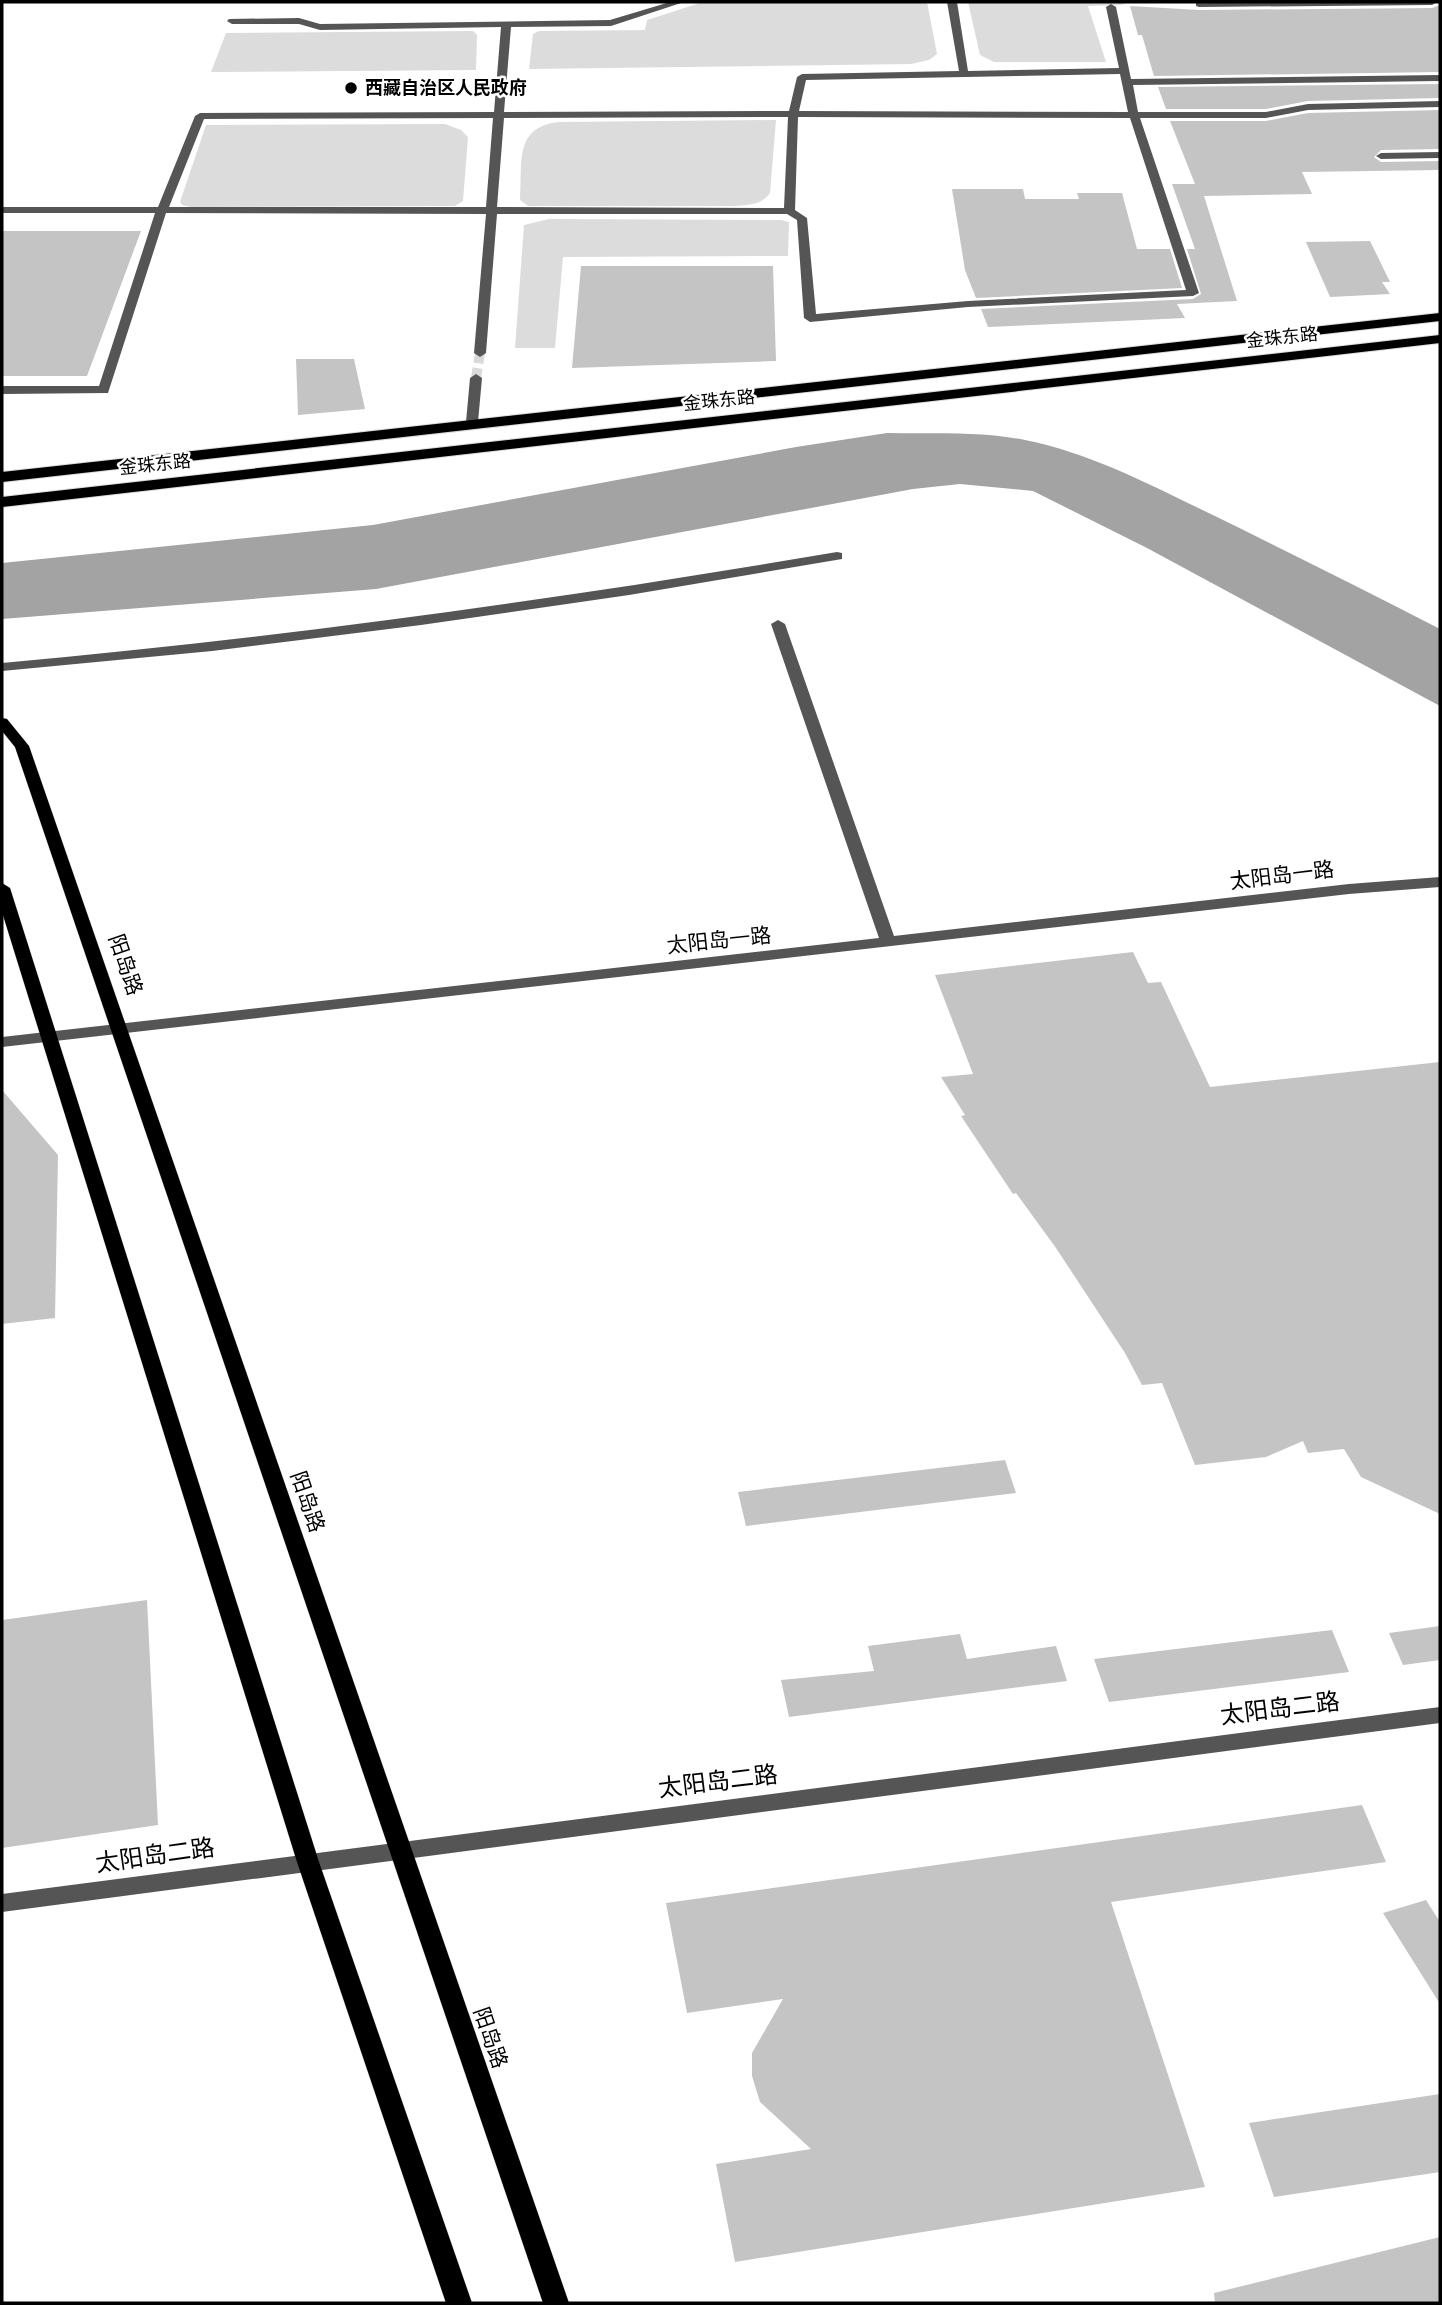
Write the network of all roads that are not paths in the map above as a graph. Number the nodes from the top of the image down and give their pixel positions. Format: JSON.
{"nodes":[{"id":1,"x":679,"y":2,"type":"edge"},
{"id":2,"x":951,"y":2,"type":"edge"},
{"id":3,"x":1432,"y":2,"type":"edge"},
{"id":4,"x":1199,"y":4,"type":"dead end"},
{"id":5,"x":1111,"y":7,"type":"dead end"},
{"id":6,"x":232,"y":21,"type":"dead end"},
{"id":7,"x":506,"y":25,"type":"junction"},
{"id":8,"x":964,"y":74,"type":"junction"},
{"id":9,"x":1127,"y":76,"type":"junction"},
{"id":10,"x":1440,"y":78,"type":"edge"},
{"id":11,"x":1440,"y":104,"type":"edge"},
{"id":12,"x":793,"y":114,"type":"junction"},
{"id":13,"x":1134,"y":115,"type":"junction"},
{"id":14,"x":497,"y":116,"type":"junction"},
{"id":15,"x":1440,"y":155,"type":"edge"},
{"id":16,"x":1381,"y":156,"type":"dead end"},
{"id":17,"x":2,"y":210,"type":"edge"},
{"id":18,"x":162,"y":210,"type":"junction"},
{"id":19,"x":789,"y":211,"type":"junction"},
{"id":20,"x":492,"y":212,"type":"junction"},
{"id":21,"x":1440,"y":317,"type":"edge"},
{"id":22,"x":1440,"y":339,"type":"edge"},
{"id":23,"x":480,"y":353,"type":"tunnel mouth"},
{"id":24,"x":476,"y":378,"type":"tunnel mouth"},
{"id":25,"x":2,"y":390,"type":"edge"},
{"id":26,"x":472,"y":422,"type":"junction"},
{"id":27,"x":2,"y":477,"type":"edge"},
{"id":28,"x":2,"y":502,"type":"edge"},
{"id":29,"x":837,"y":556,"type":"dead end"},
{"id":30,"x":778,"y":624,"type":"dead end"},
{"id":31,"x":2,"y":667,"type":"edge"},
{"id":32,"x":2,"y":722,"type":"edge"},
{"id":33,"x":1440,"y":881,"type":"edge"},
{"id":34,"x":2,"y":888,"type":"edge"},
{"id":35,"x":889,"y":943,"type":"junction"},
{"id":36,"x":121,"y":1030,"type":"junction"},
{"id":37,"x":50,"y":1037,"type":"junction"},
{"id":38,"x":2,"y":1042,"type":"edge"},
{"id":39,"x":1440,"y":1715,"type":"edge"},
{"id":40,"x":398,"y":1850,"type":"junction"},
{"id":41,"x":309,"y":1862,"type":"junction"},
{"id":42,"x":2,"y":1903,"type":"edge"},
{"id":43,"x":459,"y":2303,"type":"edge"},
{"id":44,"x":556,"y":2303,"type":"edge"}],
"edges":[{"from":1,"to":7,"type":"street"},
{"from":2,"to":8,"type":"street"},
{"from":3,"to":4,"type":"street"},
{"from":5,"to":9,"type":"street"},
{"from":6,"to":7,"type":"street"},
{"from":7,"to":14,"type":"street"},
{"from":8,"to":9,"type":"street"},
{"from":8,"to":12,"type":"street"},
{"from":9,"to":10,"type":"street"},
{"from":9,"to":13,"type":"street"},
{"from":11,"to":13,"type":"street"},
{"from":12,"to":13,"type":"street"},
{"from":12,"to":14,"type":"street"},
{"from":12,"to":19,"type":"street"},
{"from":13,"to":19,"type":"street"},
{"from":14,"to":18,"type":"street"},
{"from":14,"to":20,"type":"street"},
{"from":15,"to":16,"type":"street"},
{"from":17,"to":18,"type":"street"},
{"from":18,"to":20,"type":"street"},
{"from":18,"to":25,"type":"street"},
{"from":19,"to":20,"type":"street"},
{"from":20,"to":23,"type":"street"},
{"from":21,"to":26,"type":"highway","name":"金珠东路"},
{"from":22,"to":28,"type":"highway","name":"金珠东路"},
{"from":24,"to":26,"type":"street"},
{"from":26,"to":27,"type":"highway","name":"金珠东路"},
{"from":29,"to":31,"type":"street"},
{"from":30,"to":35,"type":"street"},
{"from":32,"to":36,"type":"main road","name":"阳岛路"},
{"from":33,"to":35,"type":"street","name":"太阳岛一路"},
{"from":34,"to":37,"type":"main road"},
{"from":35,"to":36,"type":"street","name":"太阳岛一路"},
{"from":36,"to":37,"type":"street","name":"太阳岛一路"},
{"from":36,"to":40,"type":"main road","name":"阳岛路"},
{"from":37,"to":38,"type":"street","name":"太阳岛一路"},
{"from":37,"to":41,"type":"main road"},
{"from":39,"to":40,"type":"street","name":"太阳岛二路"},
{"from":40,"to":41,"type":"street","name":"太阳岛二路"},
{"from":40,"to":44,"type":"main road","name":"阳岛路"},
{"from":41,"to":42,"type":"street","name":"太阳岛二路"},
{"from":41,"to":43,"type":"main road"}]}
